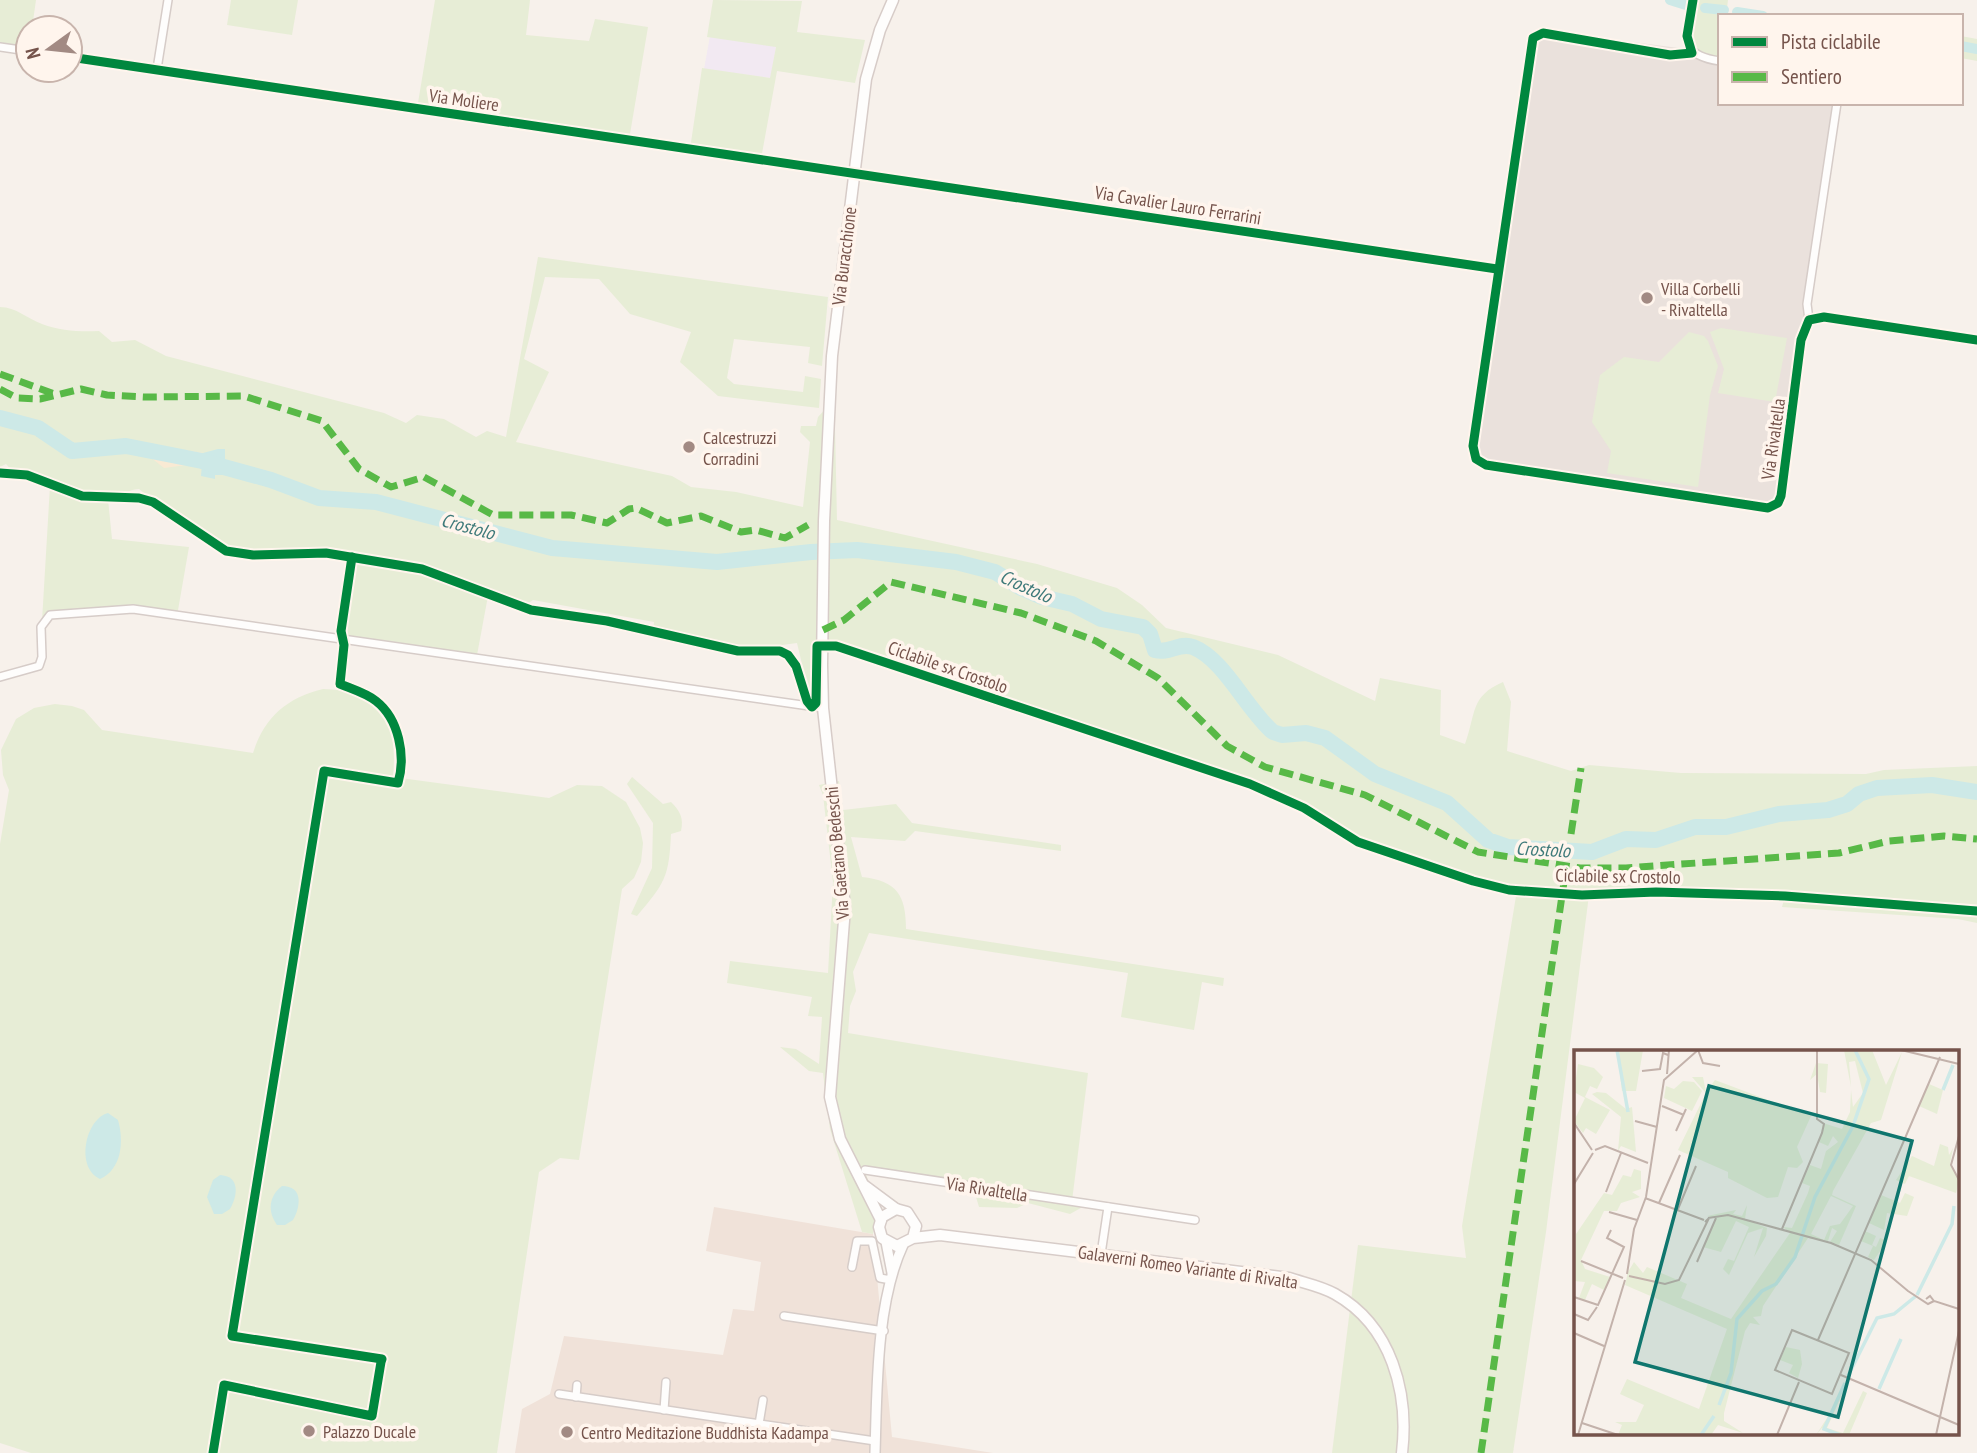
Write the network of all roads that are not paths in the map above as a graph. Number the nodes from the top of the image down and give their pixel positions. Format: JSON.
{"nodes":[{"id":1,"x":168,"y":0,"type":"edge"},
{"id":2,"x":893,"y":0,"type":"edge"},
{"id":3,"x":1693,"y":0,"type":"edge"},
{"id":4,"x":1692,"y":53,"type":"junction"},
{"id":5,"x":84,"y":59,"type":"edge"},
{"id":6,"x":1718,"y":61,"type":"edge"},
{"id":7,"x":157,"y":69,"type":"junction"},
{"id":8,"x":1837,"y":105,"type":"edge"},
{"id":9,"x":854,"y":172,"type":"junction"},
{"id":10,"x":1497,"y":269,"type":"junction"},
{"id":11,"x":1810,"y":320,"type":"junction"},
{"id":12,"x":1977,"y":340,"type":"edge"},
{"id":13,"x":825,"y":517,"type":"joint"},
{"id":14,"x":0,"y":677,"type":"edge"},
{"id":15,"x":823,"y":708,"type":"junction"},
{"id":16,"x":866,"y":1170,"type":"dead end"},
{"id":17,"x":862,"y":1183,"type":"junction"},
{"id":18,"x":1108,"y":1207,"type":"junction"},
{"id":19,"x":896,"y":1209,"type":"junction"},
{"id":20,"x":881,"y":1220,"type":"junction"},
{"id":21,"x":1195,"y":1220,"type":"dead end"},
{"id":22,"x":915,"y":1221,"type":"junction"},
{"id":23,"x":940,"y":1235,"type":"junction"},
{"id":24,"x":913,"y":1238,"type":"junction"},
{"id":25,"x":886,"y":1242,"type":"junction"},
{"id":26,"x":903,"y":1245,"type":"junction"},
{"id":27,"x":1101,"y":1254,"type":"junction"},
{"id":28,"x":852,"y":1267,"type":"dead end"},
{"id":29,"x":891,"y":1278,"type":"junction"},
{"id":30,"x":784,"y":1316,"type":"dead end"},
{"id":31,"x":884,"y":1331,"type":"junction"},
{"id":32,"x":666,"y":1382,"type":"dead end"},
{"id":33,"x":577,"y":1385,"type":"dead end"},
{"id":34,"x":559,"y":1394,"type":"dead end"},
{"id":35,"x":576,"y":1396,"type":"junction"},
{"id":36,"x":762,"y":1400,"type":"dead end"},
{"id":37,"x":664,"y":1409,"type":"junction"},
{"id":38,"x":759,"y":1424,"type":"junction"},
{"id":39,"x":876,"y":1441,"type":"junction"},
{"id":40,"x":875,"y":1453,"type":"edge"},
{"id":41,"x":1402,"y":1453,"type":"edge"}],
"edges":[{"from":1,"to":7,"type":"street"},
{"from":2,"to":9,"type":"main road","name":"Via Buracchione"},
{"from":3,"to":4,"type":"street"},
{"from":4,"to":6,"type":"street"},
{"from":4,"to":10,"type":"street"},
{"from":5,"to":7,"type":"street","name":"Via Moliere"},
{"from":7,"to":9,"type":"street","name":"Via Moliere"},
{"from":8,"to":11,"type":"street","name":"Via Rivaltella"},
{"from":9,"to":10,"type":"street","name":"Via Cavalier Lauro Ferrarini"},
{"from":9,"to":13,"type":"main road","name":"Via Buracchione"},
{"from":10,"to":11,"type":"street","name":"Via Rivaltella"},
{"from":11,"to":12,"type":"street"},
{"from":13,"to":15,"type":"main road","name":"Via Gaetano Bedeschi"},
{"from":14,"to":15,"type":"street"},
{"from":15,"to":17,"type":"main road","name":"Via Gaetano Bedeschi"},
{"from":16,"to":18,"type":"street","name":"Via Rivaltella"},
{"from":17,"to":19,"type":"main road","name":"Via Gaetano Bedeschi"},
{"from":17,"to":20,"type":"main road","name":"Via Gaetano Bedeschi"},
{"from":18,"to":21,"type":"street","name":"Via Rivaltella"},
{"from":18,"to":27,"type":"street"},
{"from":19,"to":20,"type":"main road"},
{"from":19,"to":22,"type":"main road"},
{"from":20,"to":25,"type":"main road"},
{"from":22,"to":23,"type":"main road","name":"Galaverni Romeo Variante di Rivalta"},
{"from":22,"to":24,"type":"main road"},
{"from":23,"to":24,"type":"main road","name":"Galaverni Romeo Variante di Rivalta"},
{"from":23,"to":27,"type":"main road","name":"Galaverni Romeo Variante di Rivalta"},
{"from":24,"to":26,"type":"main road"},
{"from":25,"to":26,"type":"main road"},
{"from":25,"to":29,"type":"street"},
{"from":26,"to":29,"type":"street"},
{"from":27,"to":41,"type":"main road","name":"Galaverni Romeo Variante di Rivalta"},
{"from":28,"to":29,"type":"street"},
{"from":29,"to":31,"type":"street"},
{"from":30,"to":31,"type":"street"},
{"from":31,"to":39,"type":"street"},
{"from":32,"to":37,"type":"street"},
{"from":33,"to":35,"type":"street"},
{"from":34,"to":35,"type":"street"},
{"from":35,"to":37,"type":"street"},
{"from":36,"to":38,"type":"street"},
{"from":37,"to":38,"type":"street"},
{"from":38,"to":39,"type":"street"},
{"from":39,"to":40,"type":"street"}]}
